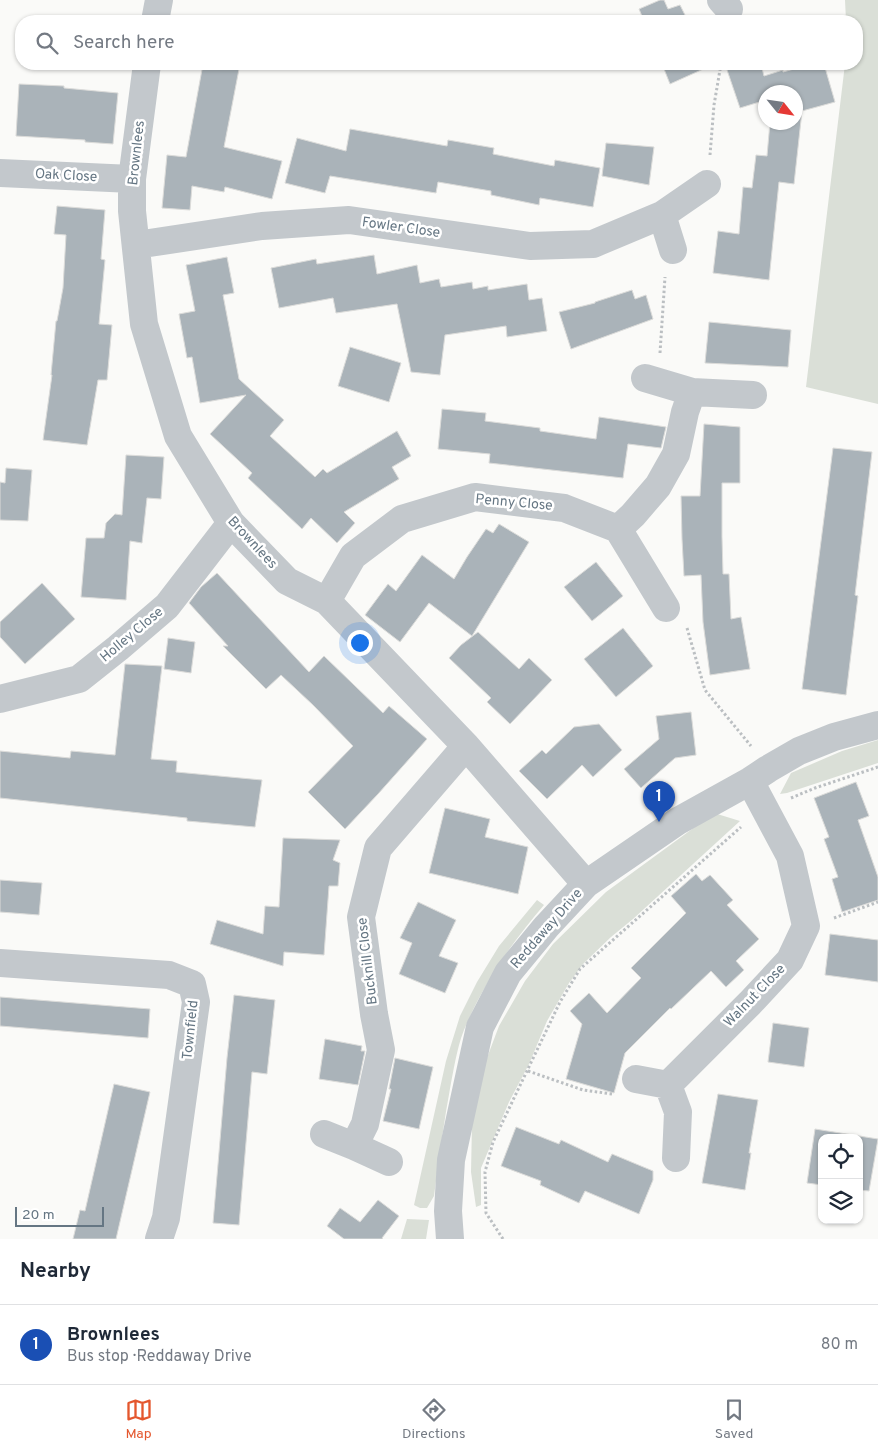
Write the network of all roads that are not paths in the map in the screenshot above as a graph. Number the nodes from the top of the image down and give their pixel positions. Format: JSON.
{"nodes":[{"id":1,"x":159,"y":0,"type":"edge"},
{"id":2,"x":156,"y":15,"type":"edge"},
{"id":3,"x":147,"y":70,"type":"edge"},
{"id":4,"x":0,"y":172,"type":"edge"},
{"id":5,"x":132,"y":179,"type":"junction"},
{"id":6,"x":707,"y":184,"type":"road end"},
{"id":7,"x":662,"y":215,"type":"junction"},
{"id":8,"x":136,"y":245,"type":"junction"},
{"id":9,"x":673,"y":250,"type":"road end"},
{"id":10,"x":652,"y":380,"type":"road end"},
{"id":11,"x":692,"y":392,"type":"junction"},
{"id":12,"x":754,"y":395,"type":"dead end"},
{"id":13,"x":231,"y":523,"type":"junction"},
{"id":14,"x":618,"y":529,"type":"junction"},
{"id":15,"x":327,"y":602,"type":"junction"},
{"id":16,"x":666,"y":608,"type":"road end"},
{"id":17,"x":0,"y":699,"type":"edge"},
{"id":18,"x":878,"y":725,"type":"edge"},
{"id":19,"x":466,"y":746,"type":"junction"},
{"id":20,"x":759,"y":775,"type":"junction"},
{"id":21,"x":586,"y":884,"type":"junction"},
{"id":22,"x":0,"y":963,"type":"edge"},
{"id":23,"x":636,"y":1079,"type":"road end"},
{"id":24,"x":668,"y":1085,"type":"junction"},
{"id":25,"x":324,"y":1134,"type":"dead end"},
{"id":26,"x":354,"y":1146,"type":"junction"},
{"id":27,"x":676,"y":1158,"type":"dead end"},
{"id":28,"x":389,"y":1162,"type":"dead end"},
{"id":29,"x":159,"y":1239,"type":"edge"},
{"id":30,"x":450,"y":1239,"type":"edge"}],
"edges":[{"from":1,"to":2,"type":"street"},
{"from":3,"to":5,"type":"street","name":"Brownlees"},
{"from":4,"to":5,"type":"street","name":"Oak Close"},
{"from":5,"to":8,"type":"street","name":"Brownlees"},
{"from":6,"to":7,"type":"street","name":"Fowler Close"},
{"from":7,"to":8,"type":"street","name":"Fowler Close"},
{"from":7,"to":9,"type":"street"},
{"from":8,"to":13,"type":"street","name":"Brownlees"},
{"from":10,"to":11,"type":"street"},
{"from":11,"to":12,"type":"street"},
{"from":11,"to":14,"type":"street"},
{"from":13,"to":15,"type":"street","name":"Brownlees"},
{"from":13,"to":17,"type":"street","name":"Holley Close"},
{"from":14,"to":15,"type":"street","name":"Penny Close"},
{"from":14,"to":16,"type":"street"},
{"from":15,"to":19,"type":"street","name":"Brownlees"},
{"from":18,"to":20,"type":"street","name":"Reddaway Drive"},
{"from":19,"to":21,"type":"street","name":"Brownlees"},
{"from":19,"to":26,"type":"street","name":"Bucknill Close"},
{"from":20,"to":21,"type":"street","name":"Reddaway Drive"},
{"from":20,"to":24,"type":"street","name":"Walnut Close"},
{"from":21,"to":30,"type":"street","name":"Reddaway Drive"},
{"from":22,"to":29,"type":"street","name":"Townfield"},
{"from":23,"to":24,"type":"street"},
{"from":24,"to":27,"type":"street"},
{"from":25,"to":26,"type":"street"},
{"from":26,"to":28,"type":"street"}]}
